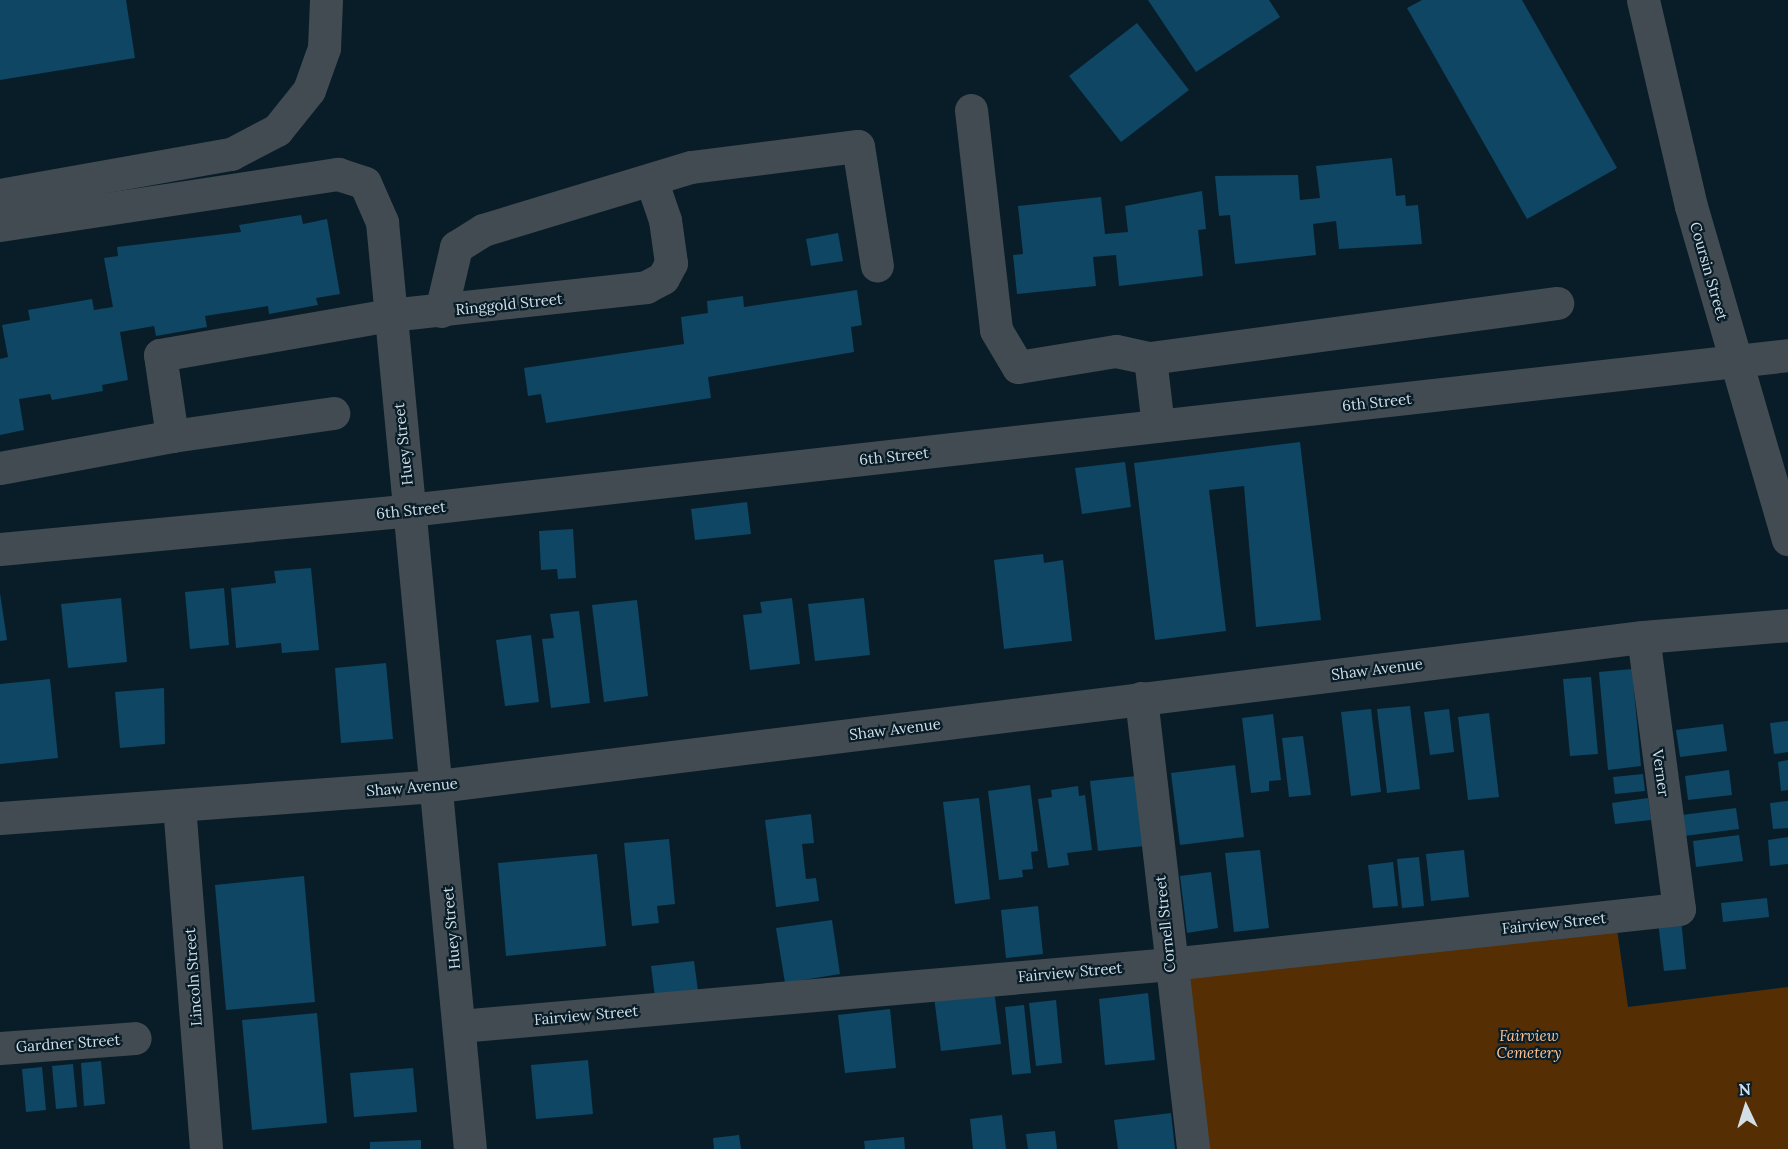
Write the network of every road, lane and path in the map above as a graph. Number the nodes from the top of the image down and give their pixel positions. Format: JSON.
{"nodes":[{"id":1,"x":326,"y":0,"type":"edge"},
{"id":2,"x":1643,"y":0,"type":"edge"},
{"id":3,"x":970,"y":110,"type":"dead end"},
{"id":4,"x":651,"y":178,"type":"junction"},
{"id":5,"x":0,"y":195,"type":"edge"},
{"id":6,"x":0,"y":225,"type":"edge"},
{"id":7,"x":877,"y":266,"type":"dead end"},
{"id":8,"x":1557,"y":303,"type":"dead end"},
{"id":9,"x":441,"y":310,"type":"junction"},
{"id":10,"x":390,"y":315,"type":"junction"},
{"id":11,"x":1788,"y":355,"type":"edge"},
{"id":12,"x":1150,"y":357,"type":"junction"},
{"id":13,"x":1735,"y":362,"type":"junction"},
{"id":14,"x":333,"y":413,"type":"dead end"},
{"id":15,"x":1158,"y":426,"type":"junction"},
{"id":16,"x":172,"y":435,"type":"junction"},
{"id":17,"x":0,"y":468,"type":"edge"},
{"id":18,"x":409,"y":510,"type":"junction"},
{"id":19,"x":1788,"y":539,"type":"edge"},
{"id":20,"x":0,"y":549,"type":"edge"},
{"id":21,"x":1788,"y":625,"type":"edge"},
{"id":22,"x":1643,"y":637,"type":"junction"},
{"id":23,"x":1141,"y":698,"type":"junction"},
{"id":24,"x":438,"y":786,"type":"junction"},
{"id":25,"x":179,"y":805,"type":"junction"},
{"id":26,"x":0,"y":818,"type":"edge"},
{"id":27,"x":1679,"y":909,"type":"joint"},
{"id":28,"x":1170,"y":964,"type":"junction"},
{"id":29,"x":460,"y":1026,"type":"junction"},
{"id":30,"x":135,"y":1038,"type":"dead end"},
{"id":31,"x":0,"y":1048,"type":"edge"},
{"id":32,"x":206,"y":1149,"type":"edge"},
{"id":33,"x":470,"y":1149,"type":"edge"},
{"id":34,"x":1192,"y":1149,"type":"edge"}],
"edges":[{"from":1,"to":5,"type":"street"},
{"from":2,"to":13,"type":"street","name":"Coursin Street"},
{"from":3,"to":12,"type":"street"},
{"from":4,"to":7,"type":"street"},
{"from":4,"to":9,"type":"street"},
{"from":4,"to":9,"type":"street","name":"Ringgold Street"},
{"from":6,"to":10,"type":"street","name":"Huey Street"},
{"from":8,"to":12,"type":"street"},
{"from":9,"to":10,"type":"street","name":"Ringgold Street"},
{"from":10,"to":16,"type":"street","name":"Ringgold Street"},
{"from":10,"to":18,"type":"street","name":"Huey Street"},
{"from":11,"to":13,"type":"street","name":"6th Street"},
{"from":12,"to":15,"type":"street"},
{"from":13,"to":15,"type":"street","name":"6th Street"},
{"from":13,"to":19,"type":"street","name":"Coursin Street"},
{"from":14,"to":16,"type":"street"},
{"from":15,"to":18,"type":"street","name":"6th Street"},
{"from":16,"to":17,"type":"street"},
{"from":18,"to":20,"type":"street","name":"6th Street"},
{"from":18,"to":24,"type":"street","name":"Huey Street"},
{"from":21,"to":22,"type":"street","name":"Shaw Avenue"},
{"from":22,"to":23,"type":"street","name":"Shaw Avenue"},
{"from":22,"to":27,"type":"street","name":"Verner"},
{"from":23,"to":24,"type":"street","name":"Shaw Avenue"},
{"from":23,"to":28,"type":"street","name":"Cornell Street"},
{"from":24,"to":25,"type":"street","name":"Shaw Avenue"},
{"from":24,"to":29,"type":"street","name":"Huey Street"},
{"from":25,"to":26,"type":"street","name":"Shaw Avenue"},
{"from":25,"to":32,"type":"street","name":"Lincoln Street"},
{"from":27,"to":28,"type":"street","name":"Fairview Street"},
{"from":28,"to":29,"type":"street","name":"Fairview Street"},
{"from":28,"to":34,"type":"street","name":"Cornell Street"},
{"from":29,"to":33,"type":"street","name":"Huey Street"},
{"from":30,"to":31,"type":"street","name":"Gardner Street"}]}
